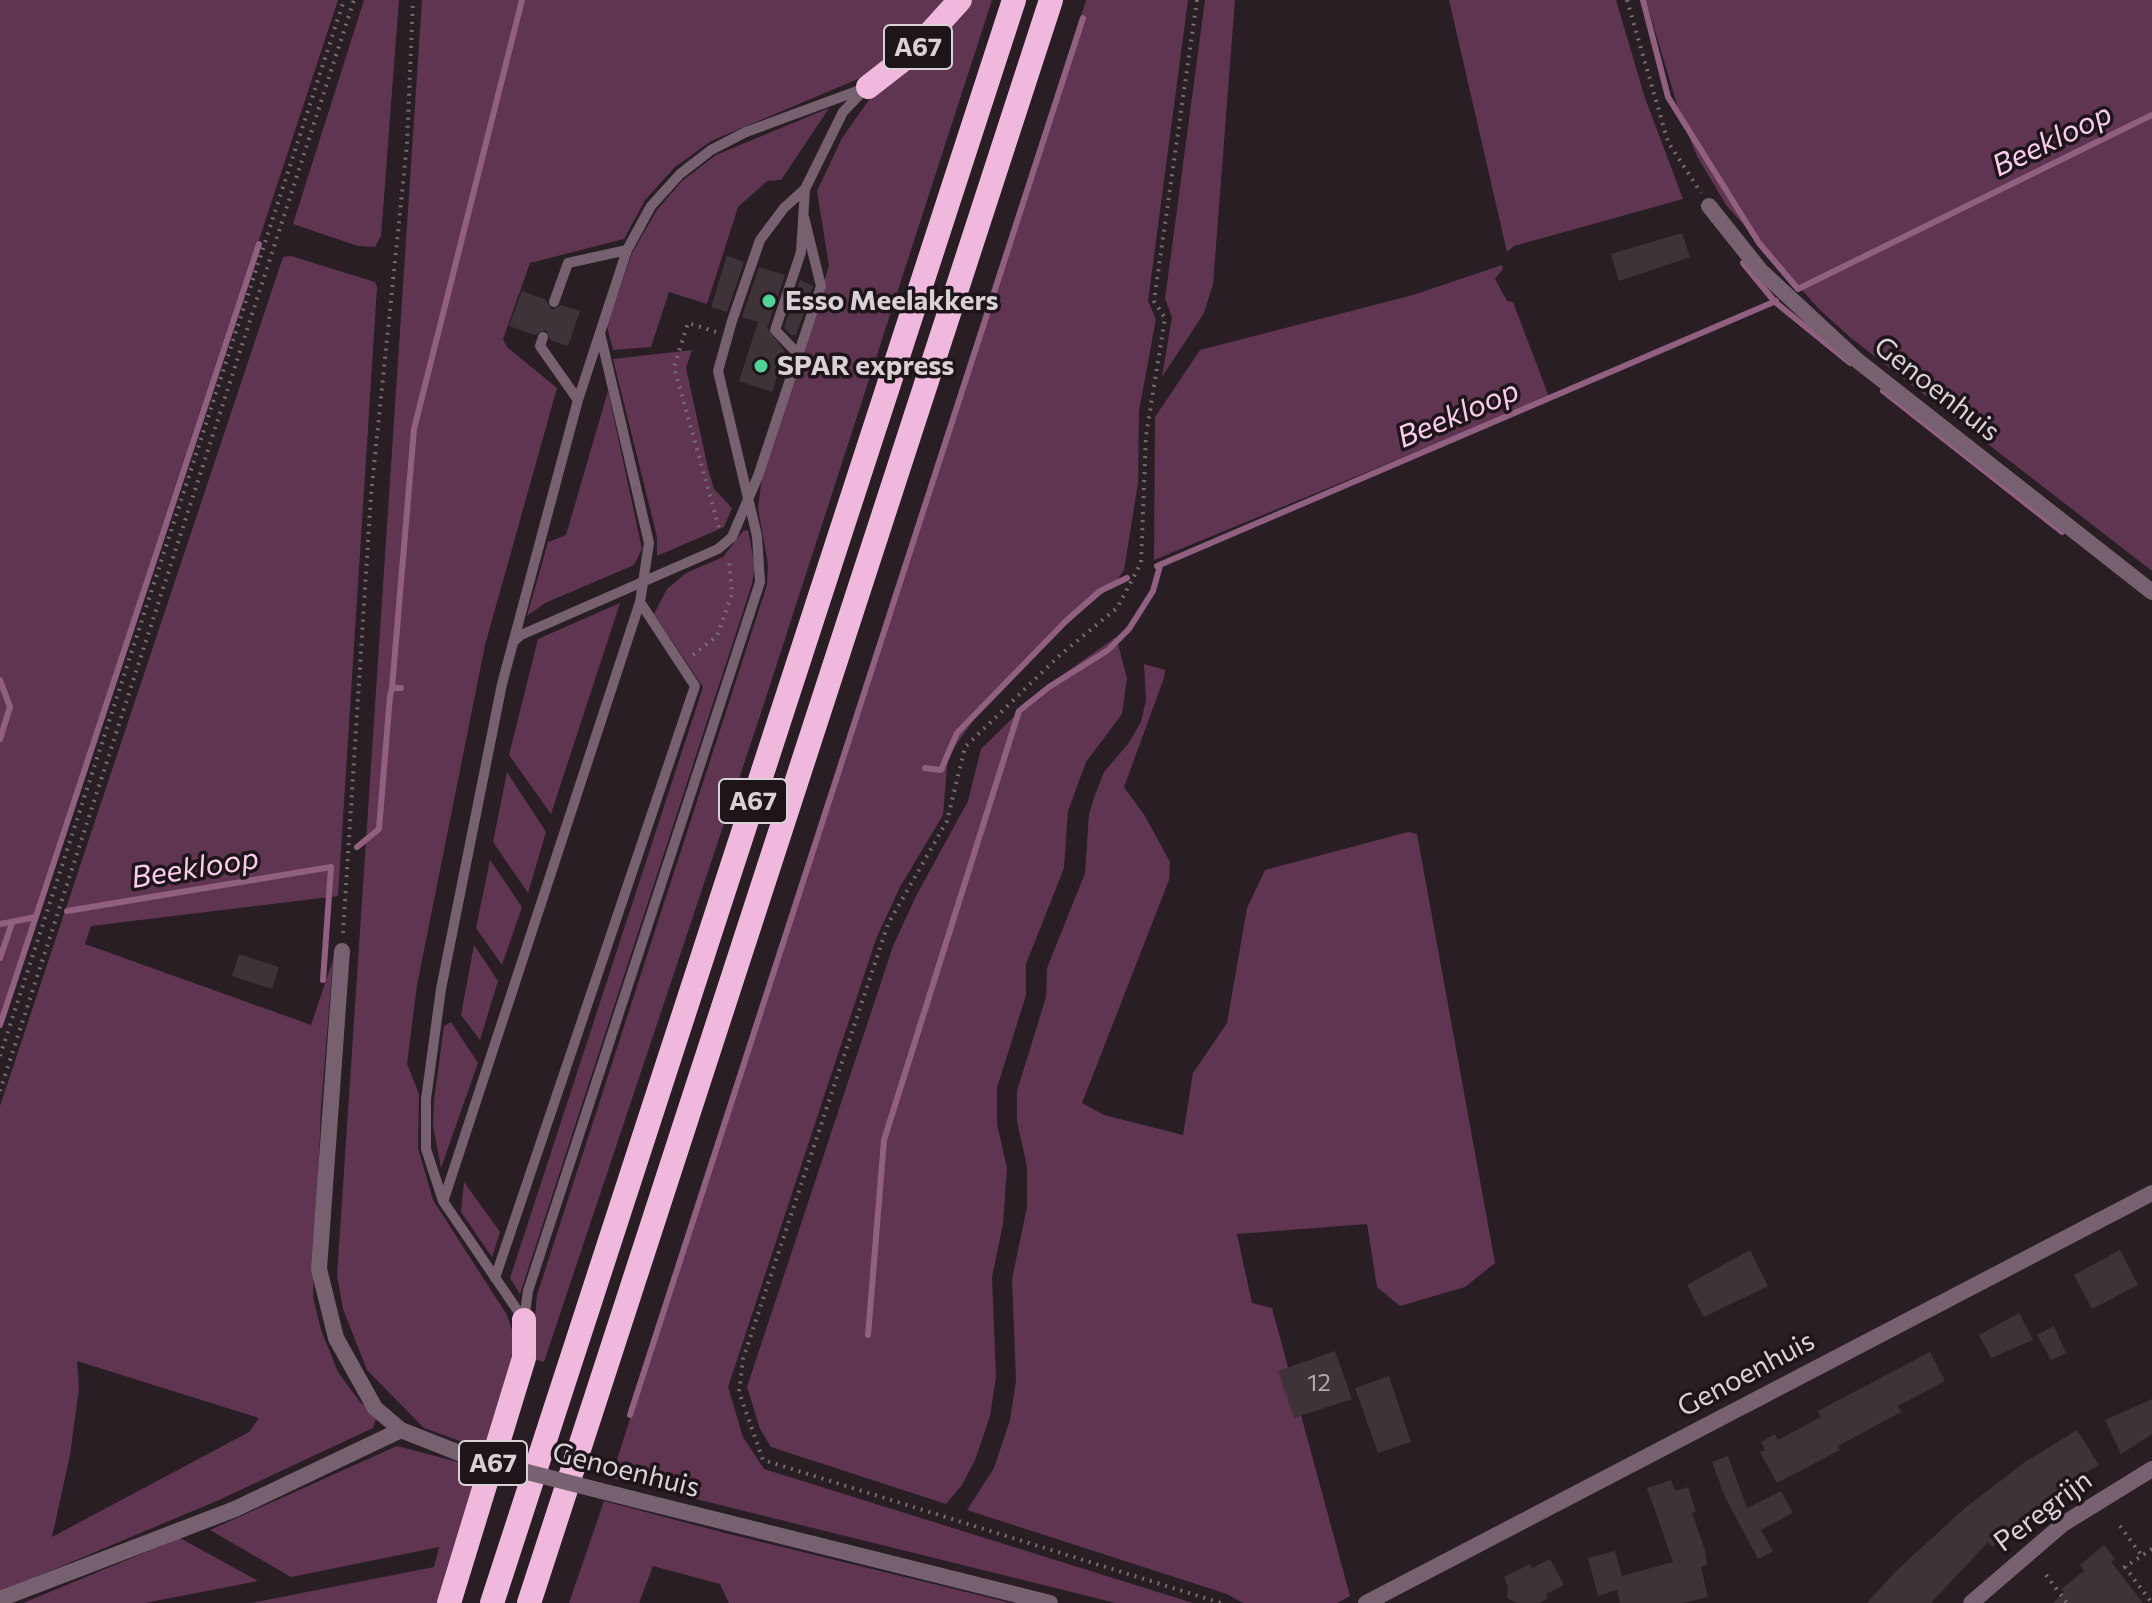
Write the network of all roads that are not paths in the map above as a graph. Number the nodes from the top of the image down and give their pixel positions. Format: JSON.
{"nodes":[{"id":1,"x":960,"y":0,"type":"edge"},
{"id":2,"x":1014,"y":0,"type":"edge"},
{"id":3,"x":1051,"y":0,"type":"edge"},
{"id":4,"x":868,"y":87,"type":"junction"},
{"id":5,"x":805,"y":189,"type":"junction"},
{"id":6,"x":1709,"y":206,"type":"road end"},
{"id":7,"x":804,"y":217,"type":"junction"},
{"id":8,"x":627,"y":250,"type":"junction"},
{"id":9,"x":554,"y":302,"type":"dead end"},
{"id":10,"x":599,"y":331,"type":"junction"},
{"id":11,"x":543,"y":337,"type":"dead end"},
{"id":12,"x":798,"y":354,"type":"junction"},
{"id":13,"x":578,"y":400,"type":"junction"},
{"id":14,"x":747,"y":505,"type":"junction"},
{"id":15,"x":643,"y":581,"type":"junction"},
{"id":16,"x":2152,"y":592,"type":"edge"},
{"id":17,"x":640,"y":602,"type":"junction"},
{"id":18,"x":511,"y":643,"type":"junction"},
{"id":19,"x":342,"y":951,"type":"road end"},
{"id":20,"x":2152,"y":1193,"type":"edge"},
{"id":21,"x":443,"y":1201,"type":"junction"},
{"id":22,"x":495,"y":1278,"type":"junction"},
{"id":23,"x":524,"y":1320,"type":"junction"},
{"id":24,"x":401,"y":1430,"type":"junction"},
{"id":25,"x":2152,"y":1469,"type":"edge"},
{"id":26,"x":0,"y":1599,"type":"edge"},
{"id":27,"x":449,"y":1603,"type":"edge"},
{"id":28,"x":492,"y":1603,"type":"edge"},
{"id":29,"x":529,"y":1603,"type":"edge"},
{"id":30,"x":1050,"y":1603,"type":"edge"},
{"id":31,"x":1366,"y":1603,"type":"edge"},
{"id":32,"x":1971,"y":1603,"type":"edge"}],
"edges":[{"from":1,"to":4,"type":"highway","number":"A67"},
{"from":2,"to":28,"type":"highway","number":"A67"},
{"from":3,"to":29,"type":"highway","number":"A67"},
{"from":4,"to":5,"type":"lane","number":"A67"},
{"from":4,"to":8,"type":"lane","number":"A67"},
{"from":5,"to":7,"type":"lane","number":"A67"},
{"from":5,"to":14,"type":"lane","number":"A67"},
{"from":6,"to":16,"type":"street","name":"Genoenhuis"},
{"from":7,"to":12,"type":"lane","number":"A67"},
{"from":7,"to":12,"type":"lane","number":"A67"},
{"from":8,"to":9,"type":"lane"},
{"from":8,"to":10,"type":"lane","number":"A67"},
{"from":10,"to":13,"type":"lane","number":"A67"},
{"from":10,"to":15,"type":"lane"},
{"from":11,"to":13,"type":"lane"},
{"from":12,"to":14,"type":"lane","number":"A67"},
{"from":13,"to":18,"type":"lane","number":"A67"},
{"from":14,"to":15,"type":"lane","number":"A67"},
{"from":14,"to":23,"type":"lane","number":"A67"},
{"from":15,"to":17,"type":"lane"},
{"from":15,"to":18,"type":"lane"},
{"from":17,"to":21,"type":"lane"},
{"from":17,"to":22,"type":"lane"},
{"from":18,"to":21,"type":"lane","number":"A67"},
{"from":19,"to":24,"type":"street","name":"Genoenhuis"},
{"from":20,"to":31,"type":"street","name":"Genoenhuis"},
{"from":21,"to":22,"type":"lane","number":"A67"},
{"from":22,"to":23,"type":"lane","number":"A67"},
{"from":23,"to":27,"type":"highway","number":"A67"},
{"from":24,"to":26,"type":"street"},
{"from":24,"to":30,"type":"street","name":"Genoenhuis","bridge":true},
{"from":25,"to":32,"type":"street","name":"Peregrijn"}]}
